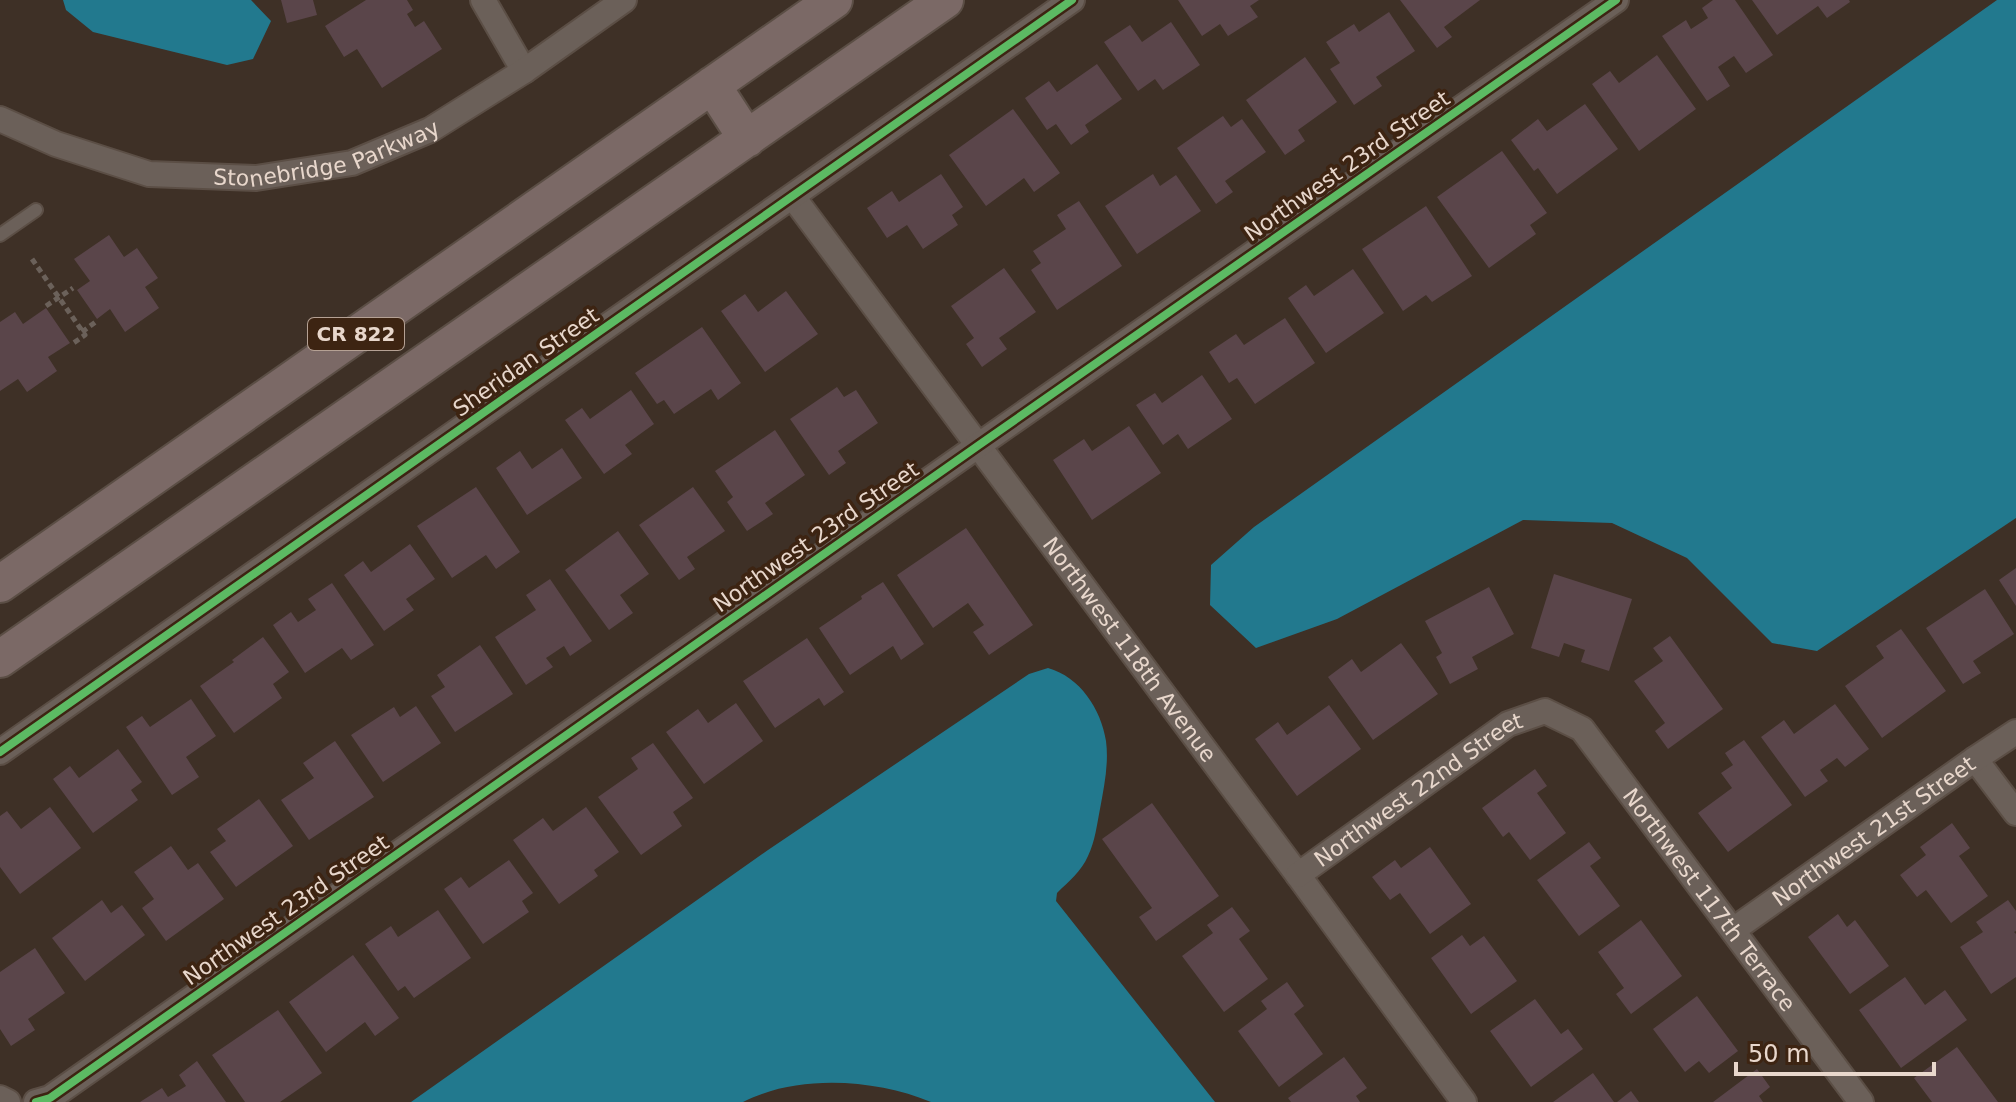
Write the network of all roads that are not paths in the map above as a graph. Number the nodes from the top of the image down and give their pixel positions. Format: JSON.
{"nodes":[{"id":1,"x":483,"y":0,"type":"edge"},
{"id":2,"x":624,"y":0,"type":"edge"},
{"id":3,"x":834,"y":0,"type":"edge"},
{"id":4,"x":945,"y":0,"type":"edge"},
{"id":5,"x":1072,"y":0,"type":"edge"},
{"id":6,"x":1616,"y":0,"type":"edge"},
{"id":7,"x":524,"y":71,"type":"junction"},
{"id":8,"x":712,"y":85,"type":"junction"},
{"id":9,"x":0,"y":119,"type":"edge"},
{"id":10,"x":747,"y":139,"type":"junction"},
{"id":11,"x":793,"y":197,"type":"junction"},
{"id":12,"x":36,"y":210,"type":"dead end"},
{"id":13,"x":0,"y":235,"type":"edge"},
{"id":14,"x":979,"y":445,"type":"junction"},
{"id":15,"x":0,"y":584,"type":"edge"},
{"id":16,"x":0,"y":659,"type":"edge"},
{"id":17,"x":1545,"y":711,"type":"joint"},
{"id":18,"x":2016,"y":732,"type":"edge"},
{"id":19,"x":0,"y":752,"type":"edge"},
{"id":20,"x":1975,"y":759,"type":"junction"},
{"id":21,"x":2016,"y":813,"type":"edge"},
{"id":22,"x":1298,"y":875,"type":"junction"},
{"id":23,"x":1733,"y":930,"type":"junction"},
{"id":24,"x":0,"y":1098,"type":"edge"},
{"id":25,"x":8,"y":1102,"type":"edge"},
{"id":26,"x":36,"y":1102,"type":"edge"},
{"id":27,"x":1464,"y":1102,"type":"edge"},
{"id":28,"x":1861,"y":1102,"type":"edge"}],
"edges":[{"from":1,"to":7,"type":"street"},
{"from":2,"to":7,"type":"street","name":"Stonebridge Parkway"},
{"from":3,"to":8,"type":"main road","number":"CR 822"},
{"from":4,"to":10,"type":"main road","number":"CR 822"},
{"from":5,"to":11,"type":"street","name":"Sheridan Street"},
{"from":6,"to":14,"type":"street","name":"Northwest 23rd Street"},
{"from":7,"to":9,"type":"street","name":"Stonebridge Parkway"},
{"from":8,"to":10,"type":"main road"},
{"from":8,"to":15,"type":"main road","number":"CR 822"},
{"from":10,"to":16,"type":"main road","number":"CR 822"},
{"from":11,"to":14,"type":"street","name":"Northwest 118th Avenue"},
{"from":11,"to":19,"type":"street","name":"Sheridan Street"},
{"from":12,"to":13,"type":"lane"},
{"from":14,"to":22,"type":"street","name":"Northwest 118th Avenue"},
{"from":14,"to":26,"type":"street","name":"Northwest 23rd Street"},
{"from":17,"to":22,"type":"street","name":"Northwest 22nd Street"},
{"from":17,"to":23,"type":"street","name":"Northwest 117th Terrace"},
{"from":18,"to":20,"type":"street","name":"Northwest 21st Street"},
{"from":20,"to":21,"type":"street"},
{"from":20,"to":23,"type":"street","name":"Northwest 21st Street"},
{"from":22,"to":27,"type":"street","name":"Northwest 118th Avenue"},
{"from":23,"to":28,"type":"street","name":"Northwest 117th Terrace"},
{"from":24,"to":25,"type":"street"}]}
